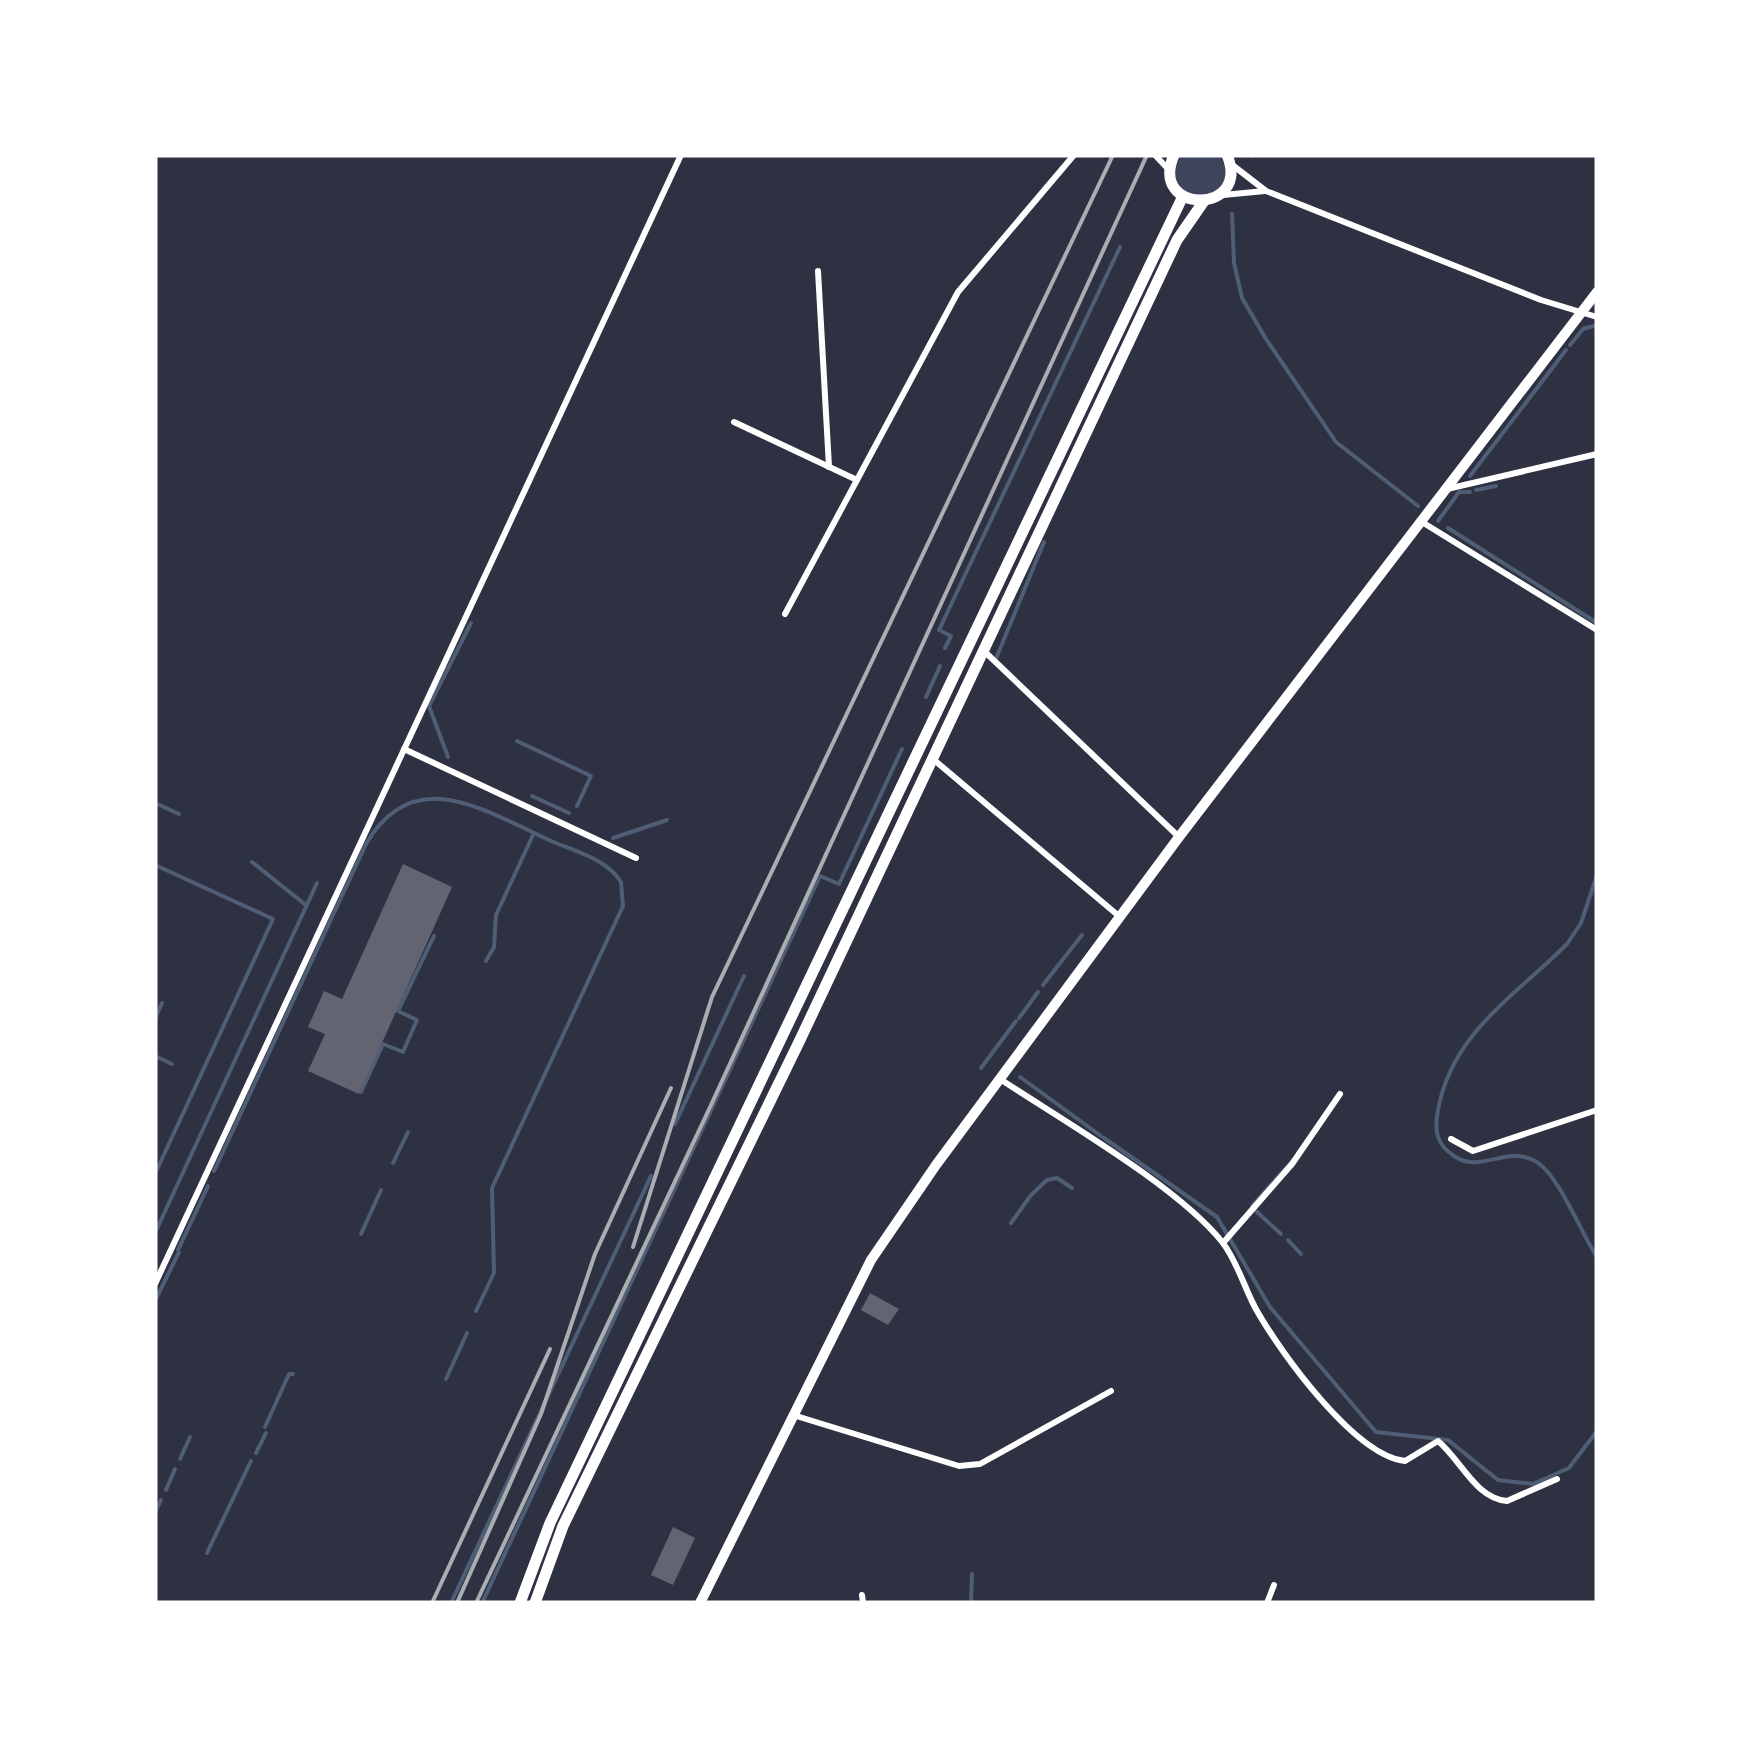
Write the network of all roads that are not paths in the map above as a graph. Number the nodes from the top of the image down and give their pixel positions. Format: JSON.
{"nodes":[{"id":1,"x":681,"y":155,"type":"edge"},
{"id":2,"x":1074,"y":155,"type":"edge"},
{"id":3,"x":1154,"y":155,"type":"edge"},
{"id":4,"x":1174,"y":155,"type":"edge"},
{"id":5,"x":1228,"y":157,"type":"edge"},
{"id":6,"x":1170,"y":171,"type":"junction"},
{"id":7,"x":1266,"y":190,"type":"junction"},
{"id":8,"x":1183,"y":196,"type":"junction"},
{"id":9,"x":1218,"y":196,"type":"junction"},
{"id":10,"x":1204,"y":201,"type":"junction"},
{"id":11,"x":818,"y":271,"type":"dead end"},
{"id":12,"x":1597,"y":292,"type":"edge"},
{"id":13,"x":1580,"y":314,"type":"junction"},
{"id":14,"x":1597,"y":316,"type":"edge"},
{"id":15,"x":734,"y":422,"type":"dead end"},
{"id":16,"x":1597,"y":454,"type":"edge"},
{"id":17,"x":828,"y":466,"type":"junction"},
{"id":18,"x":857,"y":480,"type":"junction"},
{"id":19,"x":1446,"y":489,"type":"junction"},
{"id":20,"x":1421,"y":522,"type":"junction"},
{"id":21,"x":785,"y":614,"type":"dead end"},
{"id":22,"x":1597,"y":630,"type":"edge"},
{"id":23,"x":983,"y":650,"type":"junction"},
{"id":24,"x":404,"y":749,"type":"junction"},
{"id":25,"x":932,"y":758,"type":"junction"},
{"id":26,"x":896,"y":801,"type":"junction"},
{"id":27,"x":908,"y":807,"type":"junction"},
{"id":28,"x":1179,"y":837,"type":"junction"},
{"id":29,"x":636,"y":858,"type":"dead end"},
{"id":30,"x":1120,"y":916,"type":"junction"},
{"id":31,"x":1000,"y":1079,"type":"junction"},
{"id":32,"x":1340,"y":1094,"type":"dead end"},
{"id":33,"x":1597,"y":1110,"type":"edge"},
{"id":34,"x":1451,"y":1139,"type":"dead end"},
{"id":35,"x":1223,"y":1243,"type":"junction"},
{"id":36,"x":155,"y":1284,"type":"edge"},
{"id":37,"x":1111,"y":1391,"type":"dead end"},
{"id":38,"x":792,"y":1415,"type":"junction"},
{"id":39,"x":1557,"y":1479,"type":"dead end"},
{"id":40,"x":1274,"y":1585,"type":"dead end"},
{"id":41,"x":520,"y":1603,"type":"edge"},
{"id":42,"x":535,"y":1603,"type":"edge"},
{"id":43,"x":700,"y":1603,"type":"edge"},
{"id":44,"x":1267,"y":1603,"type":"edge"}],
"edges":[{"from":1,"to":24,"type":"street"},
{"from":2,"to":18,"type":"street"},
{"from":3,"to":6,"type":"street"},
{"from":4,"to":6,"type":"highway"},
{"from":5,"to":7,"type":"street"},
{"from":5,"to":9,"type":"highway"},
{"from":6,"to":8,"type":"highway"},
{"from":7,"to":9,"type":"street"},
{"from":7,"to":13,"type":"street"},
{"from":8,"to":10,"type":"highway"},
{"from":8,"to":26,"type":"highway"},
{"from":9,"to":10,"type":"highway"},
{"from":10,"to":23,"type":"highway"},
{"from":11,"to":17,"type":"street"},
{"from":12,"to":13,"type":"main road"},
{"from":13,"to":14,"type":"street"},
{"from":13,"to":19,"type":"main road"},
{"from":15,"to":17,"type":"street"},
{"from":16,"to":19,"type":"street"},
{"from":17,"to":18,"type":"street"},
{"from":18,"to":21,"type":"street"},
{"from":19,"to":20,"type":"main road"},
{"from":20,"to":22,"type":"street"},
{"from":20,"to":28,"type":"main road"},
{"from":23,"to":25,"type":"highway"},
{"from":23,"to":28,"type":"street"},
{"from":24,"to":29,"type":"street"},
{"from":24,"to":36,"type":"street"},
{"from":25,"to":27,"type":"highway"},
{"from":25,"to":30,"type":"street"},
{"from":26,"to":27,"type":"highway"},
{"from":26,"to":41,"type":"highway"},
{"from":27,"to":42,"type":"highway"},
{"from":28,"to":30,"type":"main road"},
{"from":30,"to":31,"type":"main road"},
{"from":31,"to":35,"type":"street"},
{"from":31,"to":38,"type":"main road"},
{"from":32,"to":35,"type":"street"},
{"from":33,"to":34,"type":"street"},
{"from":35,"to":39,"type":"street"},
{"from":37,"to":38,"type":"street"},
{"from":38,"to":43,"type":"main road"},
{"from":40,"to":44,"type":"street"}]}
